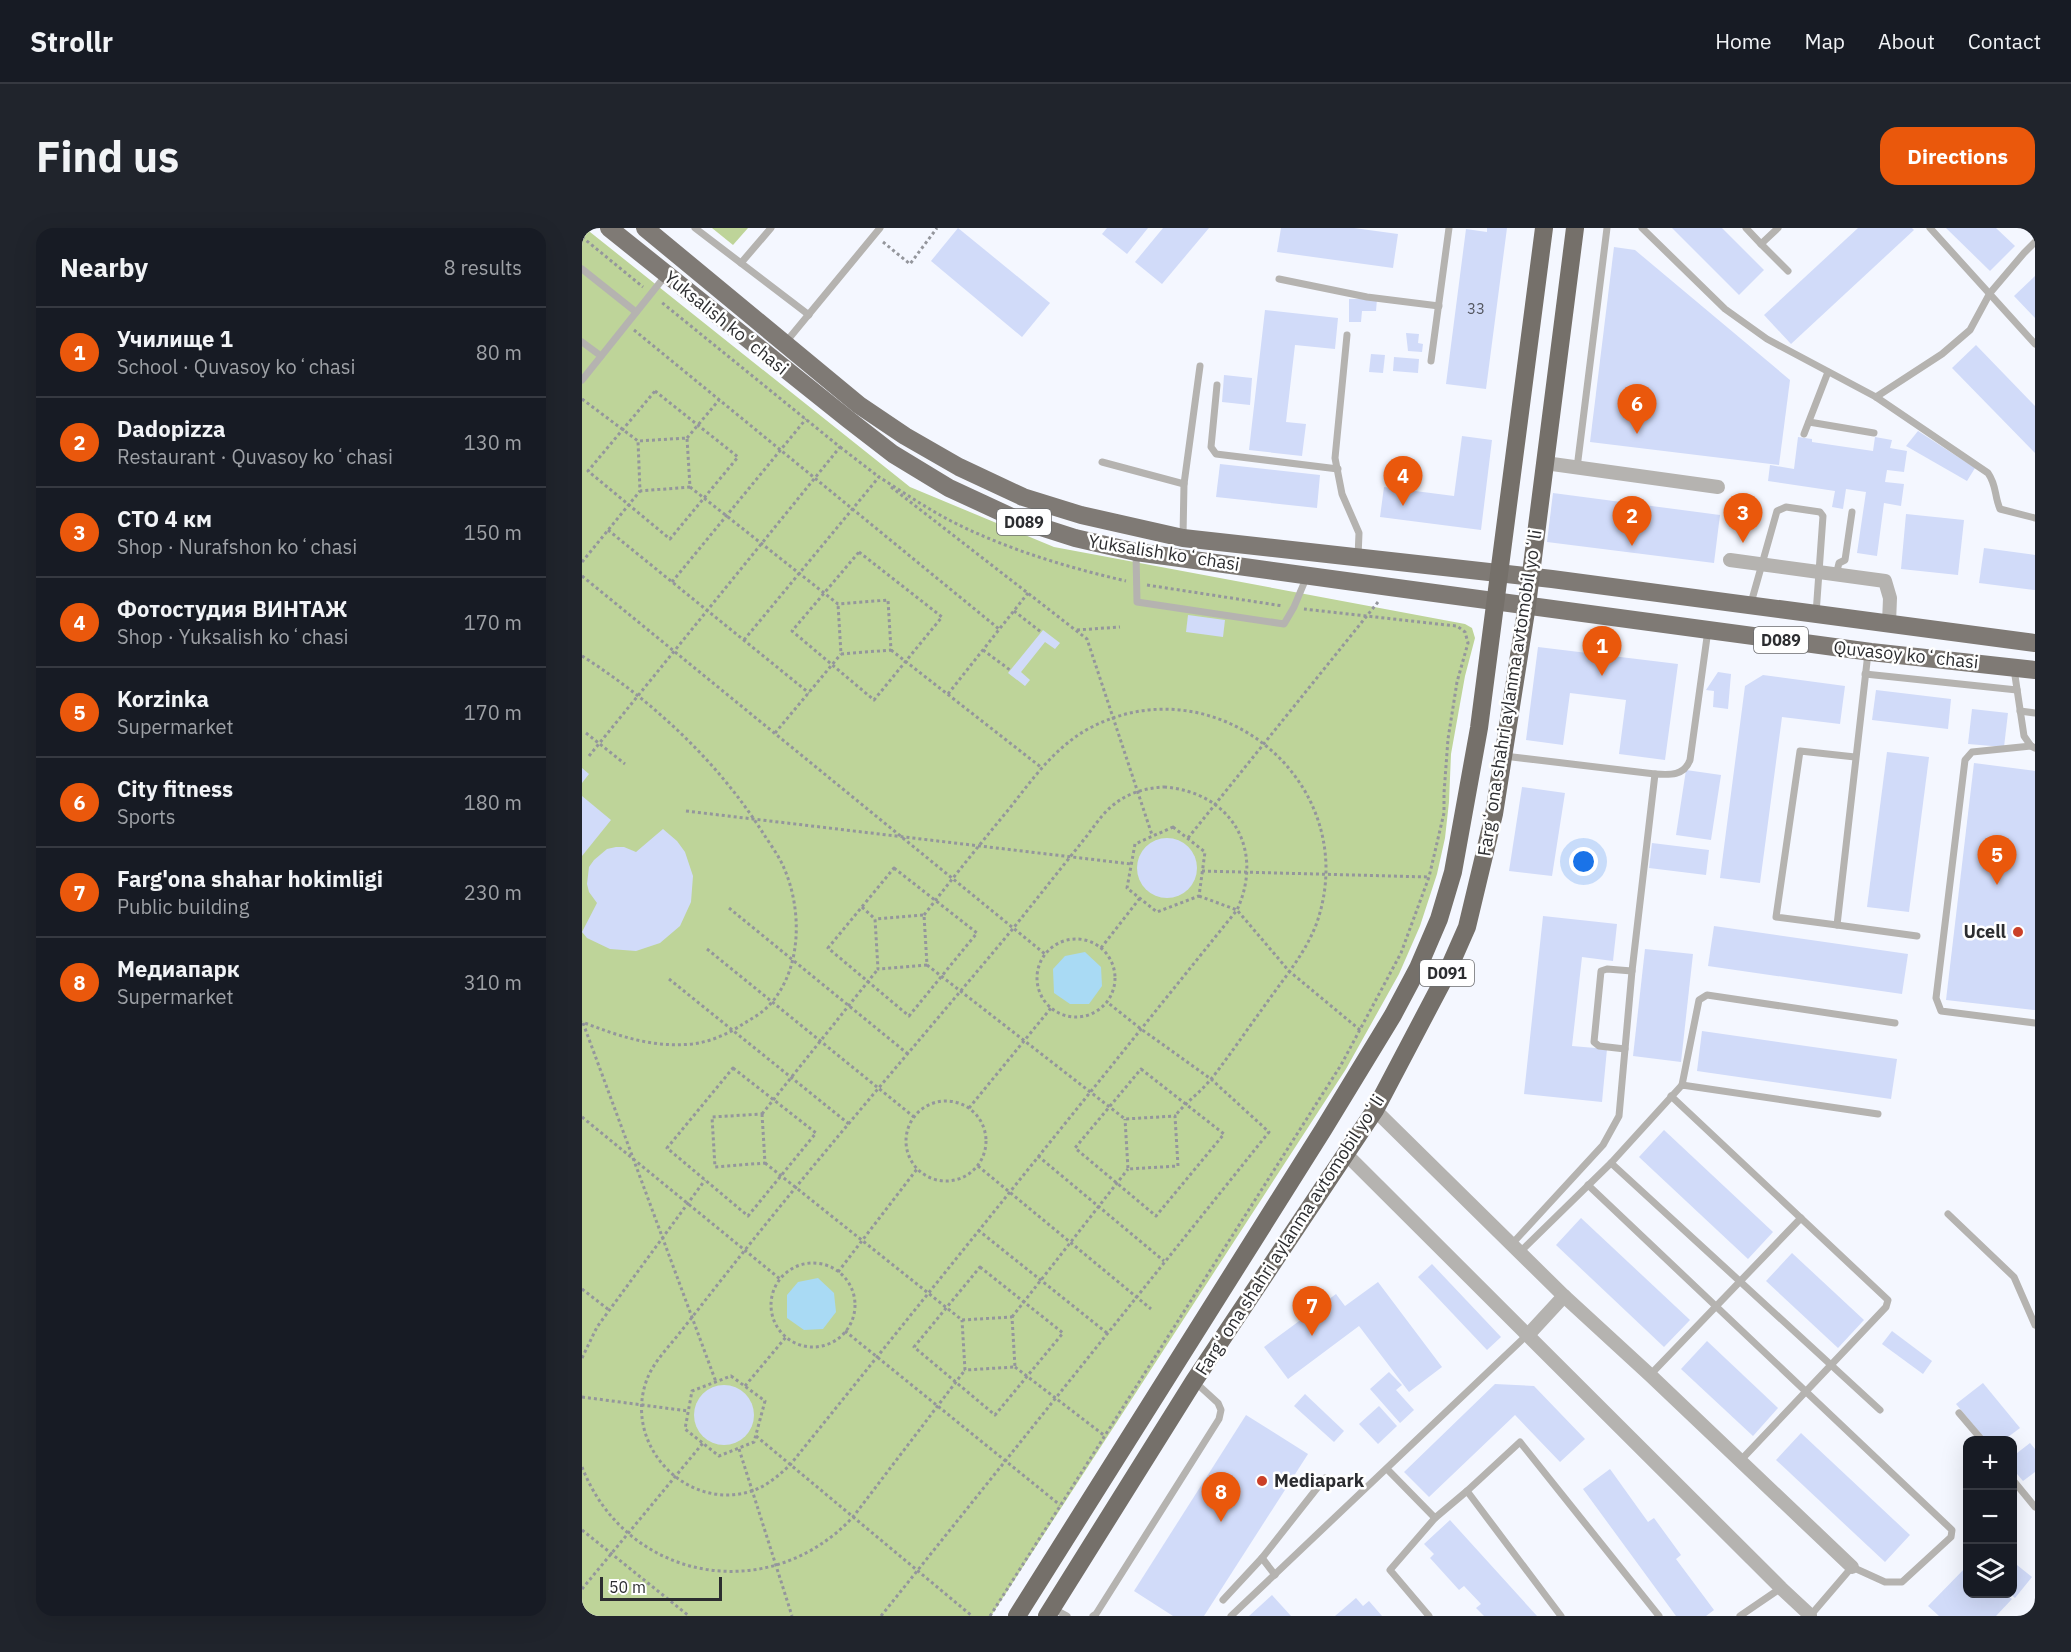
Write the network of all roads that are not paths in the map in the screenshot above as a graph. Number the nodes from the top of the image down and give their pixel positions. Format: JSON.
{"nodes":[{"id":1,"x":609,"y":228,"type":"edge"},
{"id":2,"x":645,"y":228,"type":"edge"},
{"id":3,"x":695,"y":228,"type":"edge"},
{"id":4,"x":771,"y":228,"type":"edge"},
{"id":5,"x":880,"y":228,"type":"edge"},
{"id":6,"x":1449,"y":228,"type":"edge"},
{"id":7,"x":1544,"y":228,"type":"edge"},
{"id":8,"x":1575,"y":228,"type":"edge"},
{"id":9,"x":1607,"y":228,"type":"edge"},
{"id":10,"x":1642,"y":228,"type":"edge"},
{"id":11,"x":1746,"y":228,"type":"edge"},
{"id":12,"x":1778,"y":228,"type":"edge"},
{"id":13,"x":1930,"y":228,"type":"edge"},
{"id":14,"x":2035,"y":243,"type":"edge"},
{"id":15,"x":1761,"y":244,"type":"junction"},
{"id":16,"x":741,"y":263,"type":"junction"},
{"id":17,"x":582,"y":268,"type":"edge"},
{"id":18,"x":1788,"y":271,"type":"dead end"},
{"id":19,"x":666,"y":274,"type":"junction"},
{"id":20,"x":1279,"y":279,"type":"dead end"},
{"id":21,"x":1990,"y":292,"type":"junction"},
{"id":22,"x":1439,"y":306,"type":"junction"},
{"id":23,"x":636,"y":312,"type":"junction"},
{"id":24,"x":809,"y":315,"type":"junction"},
{"id":25,"x":1347,"y":335,"type":"dead end"},
{"id":26,"x":582,"y":342,"type":"edge"},
{"id":27,"x":785,"y":344,"type":"junction"},
{"id":28,"x":2035,"y":344,"type":"edge"},
{"id":29,"x":601,"y":357,"type":"junction"},
{"id":30,"x":1431,"y":361,"type":"dead end"},
{"id":31,"x":1200,"y":366,"type":"dead end"},
{"id":32,"x":1828,"y":372,"type":"junction"},
{"id":33,"x":582,"y":380,"type":"edge"},
{"id":34,"x":1217,"y":385,"type":"dead end"},
{"id":35,"x":1876,"y":397,"type":"junction"},
{"id":36,"x":1809,"y":422,"type":"junction"},
{"id":37,"x":1874,"y":433,"type":"dead end"},
{"id":38,"x":1804,"y":434,"type":"dead end"},
{"id":39,"x":1102,"y":462,"type":"dead end"},
{"id":40,"x":1545,"y":463,"type":"junction"},
{"id":41,"x":1577,"y":468,"type":"junction"},
{"id":42,"x":1338,"y":469,"type":"junction"},
{"id":43,"x":1184,"y":484,"type":"junction"},
{"id":44,"x":1718,"y":487,"type":"dead end"},
{"id":45,"x":1852,"y":512,"type":"dead end"},
{"id":46,"x":2035,"y":518,"type":"edge"},
{"id":47,"x":1183,"y":538,"type":"junction"},
{"id":48,"x":1136,"y":552,"type":"junction"},
{"id":49,"x":1358,"y":557,"type":"junction"},
{"id":50,"x":1730,"y":560,"type":"dead end"},
{"id":51,"x":1762,"y":565,"type":"junction"},
{"id":52,"x":1818,"y":572,"type":"junction"},
{"id":53,"x":1500,"y":573,"type":"junction"},
{"id":54,"x":1307,"y":575,"type":"junction"},
{"id":55,"x":1836,"y":575,"type":"junction"},
{"id":56,"x":1531,"y":577,"type":"junction"},
{"id":57,"x":1496,"y":601,"type":"junction"},
{"id":58,"x":1527,"y":605,"type":"junction"},
{"id":59,"x":1750,"y":605,"type":"junction"},
{"id":60,"x":1816,"y":614,"type":"junction"},
{"id":61,"x":1889,"y":623,"type":"junction"},
{"id":62,"x":1708,"y":630,"type":"junction"},
{"id":63,"x":2035,"y":643,"type":"edge"},
{"id":64,"x":1868,"y":651,"type":"junction"},
{"id":65,"x":2014,"y":667,"type":"junction"},
{"id":66,"x":2035,"y":670,"type":"edge"},
{"id":67,"x":1865,"y":674,"type":"junction"},
{"id":68,"x":2017,"y":690,"type":"junction"},
{"id":69,"x":2020,"y":711,"type":"junction"},
{"id":70,"x":2035,"y":713,"type":"edge"},
{"id":71,"x":2033,"y":747,"type":"edge"},
{"id":72,"x":1503,"y":756,"type":"junction"},
{"id":73,"x":1855,"y":757,"type":"junction"},
{"id":74,"x":1655,"y":774,"type":"junction"},
{"id":75,"x":1838,"y":925,"type":"junction"},
{"id":76,"x":1917,"y":936,"type":"dead end"},
{"id":77,"x":1632,"y":971,"type":"junction"},
{"id":78,"x":1895,"y":1023,"type":"dead end"},
{"id":79,"x":2035,"y":1023,"type":"edge"},
{"id":80,"x":1624,"y":1049,"type":"junction"},
{"id":81,"x":1682,"y":1085,"type":"junction"},
{"id":82,"x":1671,"y":1096,"type":"junction"},
{"id":83,"x":1375,"y":1110,"type":"junction"},
{"id":84,"x":1878,"y":1114,"type":"dead end"},
{"id":85,"x":1347,"y":1155,"type":"junction"},
{"id":86,"x":1611,"y":1163,"type":"junction"},
{"id":87,"x":1588,"y":1185,"type":"junction"},
{"id":88,"x":1948,"y":1214,"type":"dead end"},
{"id":89,"x":1801,"y":1218,"type":"junction"},
{"id":90,"x":1515,"y":1249,"type":"junction"},
{"id":91,"x":1739,"y":1282,"type":"junction"},
{"id":92,"x":1564,"y":1296,"type":"junction"},
{"id":93,"x":1715,"y":1307,"type":"junction"},
{"id":94,"x":2035,"y":1325,"type":"edge"},
{"id":95,"x":1528,"y":1335,"type":"junction"},
{"id":96,"x":1833,"y":1366,"type":"junction"},
{"id":97,"x":1650,"y":1375,"type":"junction"},
{"id":98,"x":1194,"y":1381,"type":"junction"},
{"id":99,"x":1808,"y":1392,"type":"junction"},
{"id":100,"x":1880,"y":1410,"type":"dead end"},
{"id":101,"x":1959,"y":1413,"type":"dead end"},
{"id":102,"x":1137,"y":1425,"type":"junction"},
{"id":103,"x":1979,"y":1436,"type":"edge"},
{"id":104,"x":1158,"y":1439,"type":"junction"},
{"id":105,"x":1740,"y":1461,"type":"junction"},
{"id":106,"x":1387,"y":1469,"type":"junction"},
{"id":107,"x":1325,"y":1478,"type":"dead end"},
{"id":108,"x":2017,"y":1484,"type":"edge"},
{"id":109,"x":1467,"y":1491,"type":"junction"},
{"id":110,"x":2035,"y":1507,"type":"edge"},
{"id":111,"x":1435,"y":1518,"type":"junction"},
{"id":112,"x":1262,"y":1558,"type":"junction"},
{"id":113,"x":1852,"y":1567,"type":"junction"},
{"id":114,"x":1275,"y":1575,"type":"junction"},
{"id":115,"x":1781,"y":1588,"type":"junction"},
{"id":116,"x":1223,"y":1600,"type":"dead end"},
{"id":117,"x":1055,"y":1613,"type":"edge"},
{"id":118,"x":1096,"y":1615,"type":"edge"},
{"id":119,"x":1810,"y":1615,"type":"edge"},
{"id":120,"x":1017,"y":1616,"type":"edge"},
{"id":121,"x":1231,"y":1616,"type":"edge"},
{"id":122,"x":1429,"y":1616,"type":"edge"},
{"id":123,"x":1562,"y":1616,"type":"edge"},
{"id":124,"x":1659,"y":1616,"type":"edge"},
{"id":125,"x":1740,"y":1616,"type":"edge"}],
"edges":[{"from":1,"to":19,"type":"main road","name":"Yuksalish koʻchasi","number":"D089"},
{"from":2,"to":27,"type":"main road","name":"Yuksalish koʻchasi","number":"D089"},
{"from":3,"to":16,"type":"lane"},
{"from":4,"to":16,"type":"lane"},
{"from":5,"to":24,"type":"lane"},
{"from":6,"to":22,"type":"lane"},
{"from":7,"to":53,"type":"highway","name":"Fargʻona shahri aylanma avtomobil yoʻli","number":"D091"},
{"from":8,"to":40,"type":"highway","name":"Fargʻona shahri aylanma avtomobil yoʻli","number":"D091"},
{"from":9,"to":41,"type":"lane"},
{"from":10,"to":32,"type":"lane"},
{"from":11,"to":15,"type":"lane"},
{"from":12,"to":15,"type":"lane"},
{"from":13,"to":21,"type":"lane"},
{"from":14,"to":21,"type":"lane"},
{"from":15,"to":18,"type":"lane"},
{"from":16,"to":24,"type":"lane"},
{"from":17,"to":23,"type":"lane"},
{"from":19,"to":23,"type":"lane"},
{"from":19,"to":48,"type":"main road","name":"Yuksalish koʻchasi","number":"D089"},
{"from":20,"to":22,"type":"lane"},
{"from":21,"to":28,"type":"lane"},
{"from":21,"to":35,"type":"lane"},
{"from":22,"to":30,"type":"lane"},
{"from":23,"to":29,"type":"lane"},
{"from":24,"to":27,"type":"lane"},
{"from":25,"to":42,"type":"lane"},
{"from":26,"to":29,"type":"lane"},
{"from":27,"to":47,"type":"main road","name":"Yuksalish koʻchasi","number":"D089"},
{"from":29,"to":33,"type":"lane"},
{"from":31,"to":43,"type":"lane"},
{"from":32,"to":35,"type":"lane"},
{"from":32,"to":36,"type":"lane"},
{"from":34,"to":42,"type":"lane"},
{"from":35,"to":46,"type":"lane"},
{"from":36,"to":37,"type":"lane"},
{"from":36,"to":38,"type":"lane"},
{"from":39,"to":43,"type":"lane"},
{"from":40,"to":41,"type":"street"},
{"from":40,"to":56,"type":"highway","name":"Fargʻona shahri aylanma avtomobil yoʻli","number":"D091"},
{"from":41,"to":44,"type":"street"},
{"from":42,"to":49,"type":"lane"},
{"from":43,"to":47,"type":"lane"},
{"from":45,"to":55,"type":"lane"},
{"from":47,"to":49,"type":"main road","name":"Yuksalish koʻchasi","number":"D089"},
{"from":48,"to":54,"type":"main road","name":"Yuksalish koʻchasi","number":"D089"},
{"from":48,"to":54,"type":"lane"},
{"from":49,"to":53,"type":"main road","name":"Yuksalish koʻchasi","number":"D089"},
{"from":50,"to":51,"type":"street"},
{"from":51,"to":52,"type":"street"},
{"from":51,"to":52,"type":"lane"},
{"from":51,"to":59,"type":"lane"},
{"from":52,"to":55,"type":"street"},
{"from":52,"to":60,"type":"lane"},
{"from":53,"to":56,"type":"main road","name":"Yuksalish koʻchasi","number":"D089"},
{"from":53,"to":57,"type":"highway","name":"Fargʻona shahri aylanma avtomobil yoʻli","number":"D091"},
{"from":54,"to":57,"type":"main road","name":"Yuksalish koʻchasi","number":"D089"},
{"from":55,"to":61,"type":"street"},
{"from":56,"to":58,"type":"highway","name":"Fargʻona shahri aylanma avtomobil yoʻli","number":"D091"},
{"from":56,"to":59,"type":"main road","name":"Quvasoy koʻchasi","number":"D089"},
{"from":57,"to":58,"type":"main road","name":"Yuksalish koʻchasi","number":"D089"},
{"from":57,"to":102,"type":"highway","name":"Fargʻona shahri aylanma avtomobil yoʻli","number":"D091"},
{"from":58,"to":62,"type":"main road","name":"Quvasoy koʻchasi","number":"D089"},
{"from":58,"to":72,"type":"highway","name":"Fargʻona shahri aylanma avtomobil yoʻli","number":"D091"},
{"from":59,"to":60,"type":"main road","name":"Quvasoy koʻchasi","number":"D089"},
{"from":60,"to":61,"type":"main road","name":"Quvasoy koʻchasi","number":"D089"},
{"from":61,"to":63,"type":"main road","name":"Quvasoy koʻchasi","number":"D089"},
{"from":62,"to":64,"type":"main road","name":"Quvasoy koʻchasi","number":"D089"},
{"from":62,"to":74,"type":"lane"},
{"from":64,"to":65,"type":"main road","name":"Quvasoy koʻchasi","number":"D089"},
{"from":64,"to":67,"type":"lane"},
{"from":65,"to":66,"type":"main road","name":"Quvasoy koʻchasi","number":"D089"},
{"from":65,"to":68,"type":"lane"},
{"from":67,"to":68,"type":"lane"},
{"from":67,"to":73,"type":"lane"},
{"from":68,"to":69,"type":"lane"},
{"from":69,"to":70,"type":"lane"},
{"from":69,"to":71,"type":"lane"},
{"from":71,"to":79,"type":"lane"},
{"from":72,"to":74,"type":"lane"},
{"from":72,"to":83,"type":"highway","name":"Fargʻona shahri aylanma avtomobil yoʻli","number":"D091"},
{"from":73,"to":75,"type":"lane"},
{"from":73,"to":75,"type":"lane"},
{"from":74,"to":77,"type":"lane"},
{"from":75,"to":76,"type":"lane"},
{"from":77,"to":80,"type":"lane"},
{"from":77,"to":80,"type":"lane"},
{"from":78,"to":81,"type":"lane"},
{"from":80,"to":90,"type":"lane"},
{"from":81,"to":82,"type":"lane"},
{"from":81,"to":84,"type":"lane"},
{"from":82,"to":86,"type":"lane"},
{"from":82,"to":89,"type":"lane"},
{"from":83,"to":85,"type":"highway","name":"Fargʻona shahri aylanma avtomobil yoʻli","number":"D091"},
{"from":83,"to":90,"type":"street"},
{"from":85,"to":95,"type":"street"},
{"from":85,"to":98,"type":"highway","name":"Fargʻona shahri aylanma avtomobil yoʻli","number":"D091"},
{"from":86,"to":87,"type":"lane"},
{"from":86,"to":91,"type":"lane"},
{"from":87,"to":90,"type":"lane"},
{"from":87,"to":93,"type":"lane"},
{"from":88,"to":94,"type":"lane"},
{"from":89,"to":91,"type":"lane"},
{"from":89,"to":96,"type":"lane"},
{"from":90,"to":92,"type":"street"},
{"from":91,"to":93,"type":"lane"},
{"from":91,"to":96,"type":"lane"},
{"from":92,"to":95,"type":"street"},
{"from":92,"to":97,"type":"street"},
{"from":93,"to":97,"type":"lane"},
{"from":93,"to":99,"type":"lane"},
{"from":95,"to":106,"type":"lane"},
{"from":95,"to":115,"type":"street"},
{"from":96,"to":99,"type":"lane"},
{"from":96,"to":100,"type":"lane"},
{"from":97,"to":105,"type":"street"},
{"from":98,"to":104,"type":"highway","name":"Fargʻona shahri aylanma avtomobil yoʻli","number":"D091"},
{"from":98,"to":118,"type":"lane"},
{"from":99,"to":105,"type":"lane"},
{"from":99,"to":113,"type":"lane"},
{"from":101,"to":103,"type":"lane"},
{"from":102,"to":104,"type":"highway"},
{"from":102,"to":120,"type":"highway","name":"Fargʻona shahri aylanma avtomobil yoʻli","number":"D091"},
{"from":104,"to":117,"type":"highway","name":"Fargʻona shahri aylanma avtomobil yoʻli","number":"D091"},
{"from":105,"to":113,"type":"street"},
{"from":106,"to":111,"type":"lane"},
{"from":106,"to":114,"type":"lane"},
{"from":107,"to":112,"type":"lane"},
{"from":108,"to":110,"type":"lane"},
{"from":109,"to":111,"type":"lane"},
{"from":109,"to":123,"type":"lane"},
{"from":109,"to":124,"type":"lane"},
{"from":111,"to":122,"type":"lane"},
{"from":112,"to":114,"type":"lane"},
{"from":112,"to":116,"type":"lane"},
{"from":113,"to":119,"type":"lane"},
{"from":114,"to":121,"type":"lane"},
{"from":115,"to":119,"type":"street"},
{"from":115,"to":125,"type":"lane"}]}
